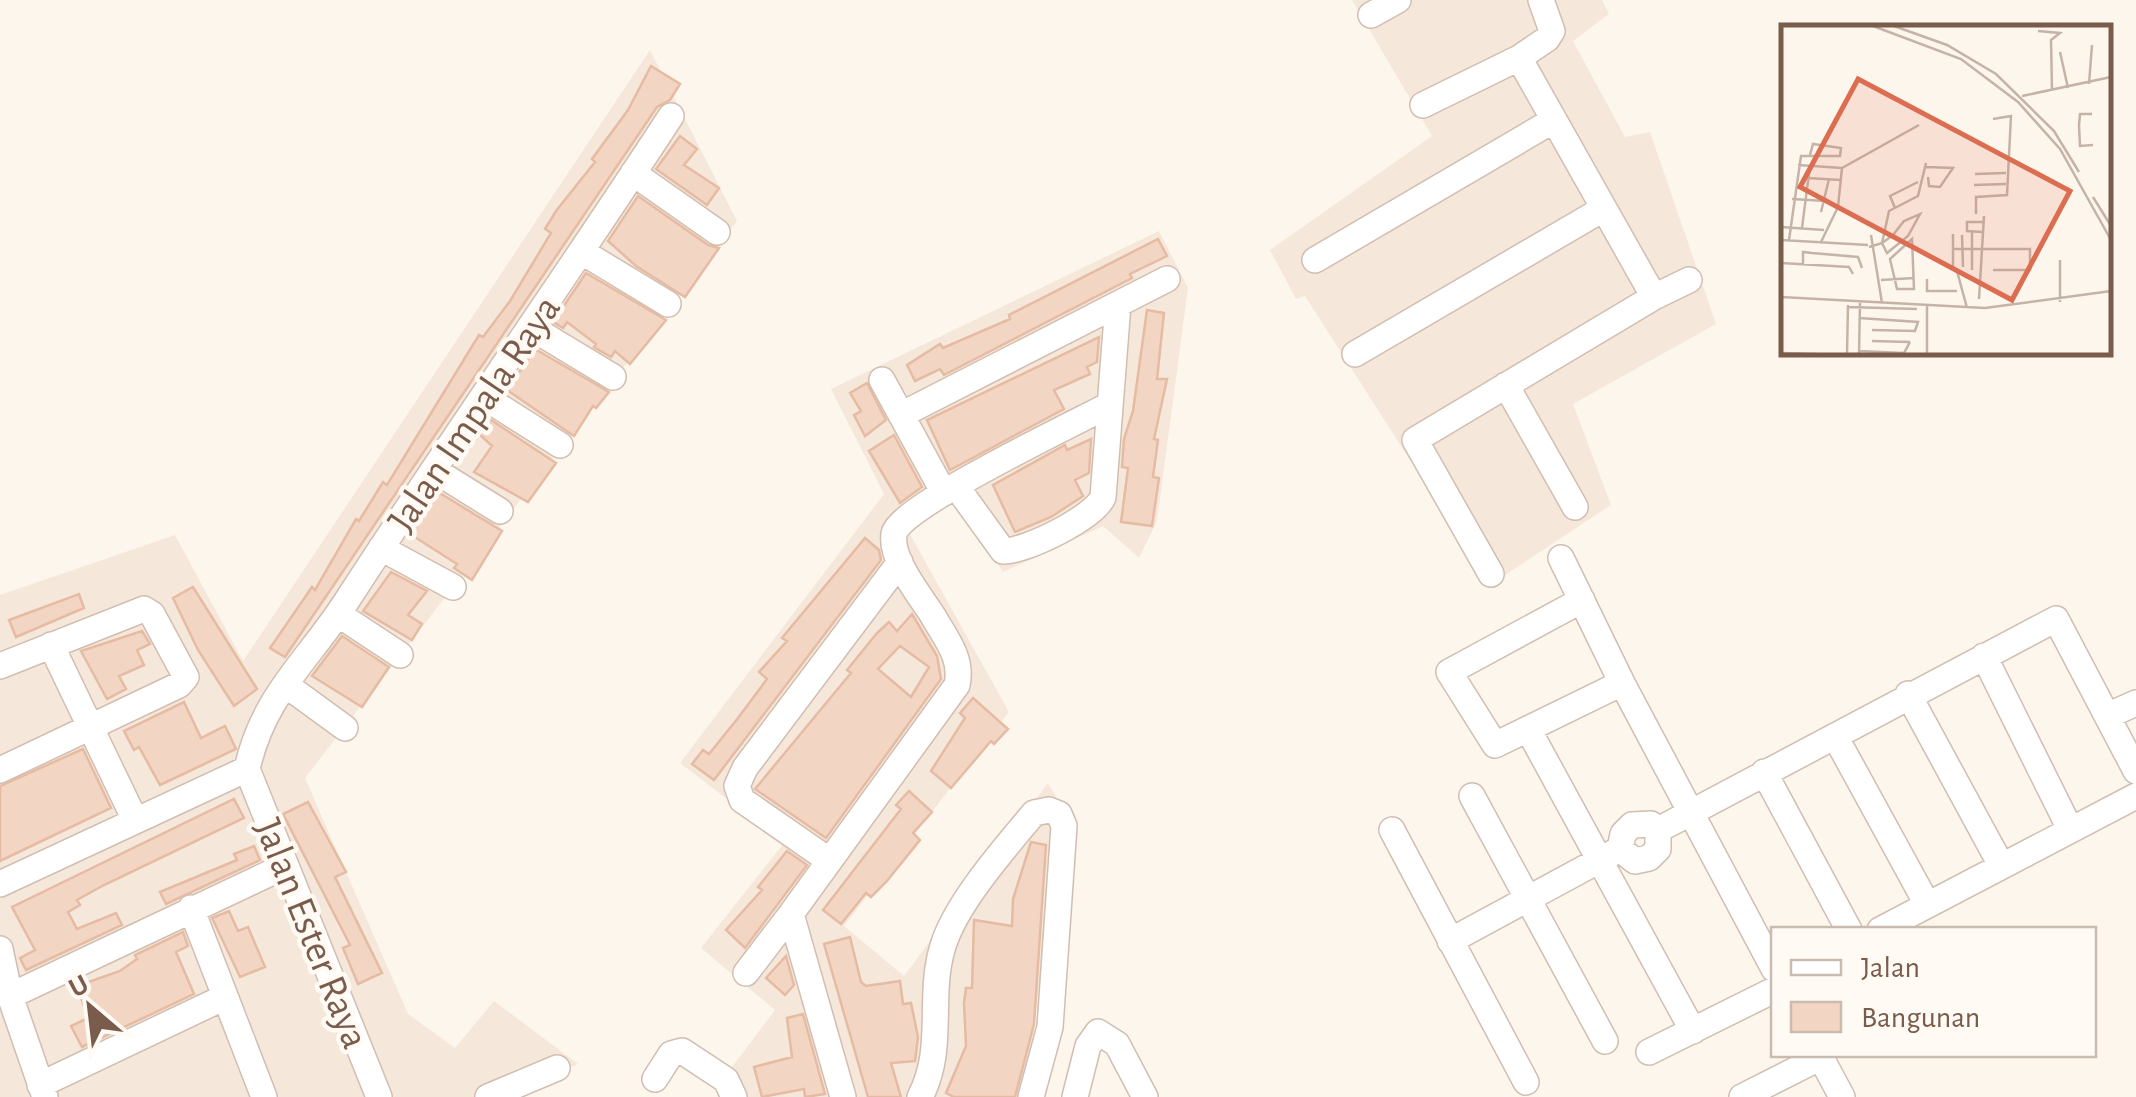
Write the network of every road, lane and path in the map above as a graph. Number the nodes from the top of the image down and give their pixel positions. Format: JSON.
{"nodes":[{"id":1,"x":1398,"y":0,"type":"edge"},
{"id":2,"x":1542,"y":0,"type":"edge"},
{"id":3,"x":1370,"y":15,"type":"dead end"},
{"id":4,"x":1519,"y":58,"type":"junction"},
{"id":5,"x":1423,"y":105,"type":"dead end"},
{"id":6,"x":671,"y":116,"type":"dead end"},
{"id":7,"x":1554,"y":120,"type":"junction"},
{"id":8,"x":634,"y":173,"type":"junction"},
{"id":9,"x":1604,"y":209,"type":"junction"},
{"id":10,"x":717,"y":232,"type":"dead end"},
{"id":11,"x":584,"y":252,"type":"junction"},
{"id":12,"x":1316,"y":260,"type":"dead end"},
{"id":13,"x":1168,"y":279,"type":"dead end"},
{"id":14,"x":1689,"y":280,"type":"dead end"},
{"id":15,"x":1654,"y":297,"type":"junction"},
{"id":16,"x":668,"y":304,"type":"dead end"},
{"id":17,"x":1118,"y":304,"type":"junction"},
{"id":18,"x":532,"y":328,"type":"junction"},
{"id":19,"x":1355,"y":354,"type":"dead end"},
{"id":20,"x":612,"y":377,"type":"dead end"},
{"id":21,"x":882,"y":380,"type":"dead end"},
{"id":22,"x":1506,"y":386,"type":"junction"},
{"id":23,"x":484,"y":397,"type":"junction"},
{"id":24,"x":1108,"y":406,"type":"junction"},
{"id":25,"x":901,"y":415,"type":"junction"},
{"id":26,"x":560,"y":444,"type":"dead end"},
{"id":27,"x":434,"y":470,"type":"junction"},
{"id":28,"x":950,"y":489,"type":"junction"},
{"id":29,"x":1575,"y":508,"type":"dead end"},
{"id":30,"x":500,"y":511,"type":"dead end"},
{"id":31,"x":382,"y":548,"type":"junction"},
{"id":32,"x":1561,"y":558,"type":"dead end"},
{"id":33,"x":900,"y":562,"type":"junction"},
{"id":34,"x":1491,"y":574,"type":"dead end"},
{"id":35,"x":453,"y":587,"type":"dead end"},
{"id":36,"x":1582,"y":600,"type":"junction"},
{"id":37,"x":338,"y":614,"type":"junction"},
{"id":38,"x":50,"y":645,"type":"junction"},
{"id":39,"x":400,"y":656,"type":"dead end"},
{"id":40,"x":1984,"y":656,"type":"junction"},
{"id":41,"x":0,"y":666,"type":"edge"},
{"id":42,"x":1622,"y":683,"type":"junction"},
{"id":43,"x":286,"y":685,"type":"junction"},
{"id":44,"x":1908,"y":694,"type":"junction"},
{"id":45,"x":2136,"y":703,"type":"edge"},
{"id":46,"x":2107,"y":716,"type":"junction"},
{"id":47,"x":93,"y":726,"type":"junction"},
{"id":48,"x":345,"y":728,"type":"dead end"},
{"id":49,"x":1528,"y":729,"type":"junction"},
{"id":50,"x":1835,"y":736,"type":"junction"},
{"id":51,"x":247,"y":769,"type":"junction"},
{"id":52,"x":0,"y":770,"type":"edge"},
{"id":53,"x":2136,"y":771,"type":"edge"},
{"id":54,"x":1764,"y":772,"type":"junction"},
{"id":55,"x":1472,"y":796,"type":"dead end"},
{"id":56,"x":2136,"y":796,"type":"edge"},
{"id":57,"x":1690,"y":812,"type":"junction"},
{"id":58,"x":135,"y":820,"type":"junction"},
{"id":59,"x":2070,"y":828,"type":"junction"},
{"id":60,"x":1392,"y":830,"type":"dead end"},
{"id":61,"x":1611,"y":854,"type":"junction"},
{"id":62,"x":827,"y":859,"type":"junction"},
{"id":63,"x":2000,"y":865,"type":"junction"},
{"id":64,"x":285,"y":866,"type":"junction"},
{"id":65,"x":0,"y":884,"type":"edge"},
{"id":66,"x":1526,"y":898,"type":"junction"},
{"id":67,"x":1927,"y":904,"type":"junction"},
{"id":68,"x":191,"y":908,"type":"junction"},
{"id":69,"x":791,"y":914,"type":"junction"},
{"id":70,"x":1848,"y":927,"type":"edge"},
{"id":71,"x":1885,"y":927,"type":"edge"},
{"id":72,"x":1450,"y":941,"type":"junction"},
{"id":73,"x":0,"y":949,"type":"edge"},
{"id":74,"x":1771,"y":963,"type":"edge"},
{"id":75,"x":746,"y":973,"type":"dead end"},
{"id":76,"x":1771,"y":992,"type":"edge"},
{"id":77,"x":10,"y":996,"type":"junction"},
{"id":78,"x":224,"y":997,"type":"junction"},
{"id":79,"x":1693,"y":1031,"type":"junction"},
{"id":80,"x":1604,"y":1041,"type":"dead end"},
{"id":81,"x":1649,"y":1052,"type":"dead end"},
{"id":82,"x":1818,"y":1057,"type":"edge"},
{"id":83,"x":1821,"y":1057,"type":"edge"},
{"id":84,"x":557,"y":1068,"type":"dead end"},
{"id":85,"x":655,"y":1079,"type":"dead end"},
{"id":86,"x":1526,"y":1082,"type":"dead end"},
{"id":87,"x":43,"y":1091,"type":"edge"},
{"id":88,"x":259,"y":1096,"type":"edge"},
{"id":89,"x":379,"y":1097,"type":"edge"},
{"id":90,"x":488,"y":1097,"type":"edge"},
{"id":91,"x":734,"y":1097,"type":"edge"},
{"id":92,"x":843,"y":1097,"type":"edge"},
{"id":93,"x":920,"y":1097,"type":"edge"},
{"id":94,"x":1031,"y":1097,"type":"edge"},
{"id":95,"x":1076,"y":1097,"type":"edge"},
{"id":96,"x":1144,"y":1097,"type":"edge"},
{"id":97,"x":1742,"y":1097,"type":"edge"},
{"id":98,"x":1842,"y":1097,"type":"edge"}],
"edges":[{"from":1,"to":3,"type":"street"},
{"from":2,"to":4,"type":"street"},
{"from":4,"to":5,"type":"street"},
{"from":4,"to":7,"type":"street"},
{"from":6,"to":8,"type":"street","name":"Jalan Impala Raya"},
{"from":7,"to":9,"type":"street"},
{"from":7,"to":12,"type":"street"},
{"from":8,"to":10,"type":"street"},
{"from":8,"to":11,"type":"street","name":"Jalan Impala Raya"},
{"from":9,"to":15,"type":"street"},
{"from":9,"to":19,"type":"street"},
{"from":11,"to":16,"type":"street"},
{"from":11,"to":18,"type":"street","name":"Jalan Impala Raya"},
{"from":13,"to":17,"type":"street"},
{"from":14,"to":15,"type":"street"},
{"from":15,"to":22,"type":"street"},
{"from":17,"to":24,"type":"street"},
{"from":17,"to":25,"type":"street"},
{"from":18,"to":20,"type":"street"},
{"from":18,"to":23,"type":"street","name":"Jalan Impala Raya"},
{"from":21,"to":25,"type":"street"},
{"from":22,"to":29,"type":"street"},
{"from":22,"to":34,"type":"street"},
{"from":23,"to":26,"type":"street"},
{"from":23,"to":27,"type":"street","name":"Jalan Impala Raya"},
{"from":24,"to":28,"type":"street"},
{"from":24,"to":28,"type":"street"},
{"from":25,"to":28,"type":"street"},
{"from":27,"to":30,"type":"street"},
{"from":27,"to":31,"type":"street","name":"Jalan Impala Raya"},
{"from":28,"to":33,"type":"street"},
{"from":31,"to":35,"type":"street"},
{"from":31,"to":37,"type":"street","name":"Jalan Impala Raya"},
{"from":32,"to":36,"type":"street"},
{"from":33,"to":62,"type":"street"},
{"from":33,"to":62,"type":"street"},
{"from":36,"to":42,"type":"street"},
{"from":36,"to":49,"type":"street"},
{"from":37,"to":39,"type":"street"},
{"from":37,"to":43,"type":"street","name":"Jalan Impala Raya"},
{"from":38,"to":41,"type":"street"},
{"from":38,"to":47,"type":"street"},
{"from":38,"to":47,"type":"street"},
{"from":40,"to":44,"type":"street"},
{"from":40,"to":46,"type":"street"},
{"from":40,"to":59,"type":"street"},
{"from":42,"to":49,"type":"street"},
{"from":42,"to":57,"type":"street"},
{"from":43,"to":48,"type":"street"},
{"from":43,"to":51,"type":"street","name":"Jalan Impala Raya"},
{"from":44,"to":50,"type":"street"},
{"from":44,"to":63,"type":"street"},
{"from":45,"to":46,"type":"street"},
{"from":46,"to":53,"type":"street"},
{"from":47,"to":52,"type":"street"},
{"from":47,"to":58,"type":"street"},
{"from":49,"to":61,"type":"street"},
{"from":50,"to":54,"type":"street"},
{"from":50,"to":67,"type":"street"},
{"from":51,"to":58,"type":"street"},
{"from":51,"to":64,"type":"street","name":"Jalan Ester Raya"},
{"from":54,"to":57,"type":"street"},
{"from":54,"to":70,"type":"street"},
{"from":55,"to":66,"type":"street"},
{"from":56,"to":59,"type":"street"},
{"from":57,"to":61,"type":"street"},
{"from":57,"to":74,"type":"street"},
{"from":58,"to":65,"type":"street"},
{"from":59,"to":63,"type":"street"},
{"from":60,"to":72,"type":"street"},
{"from":61,"to":66,"type":"street"},
{"from":61,"to":79,"type":"street"},
{"from":62,"to":69,"type":"street"},
{"from":63,"to":67,"type":"street"},
{"from":64,"to":68,"type":"street"},
{"from":64,"to":89,"type":"street","name":"Jalan Ester Raya"},
{"from":66,"to":72,"type":"street"},
{"from":66,"to":80,"type":"street"},
{"from":67,"to":71,"type":"street"},
{"from":68,"to":77,"type":"street"},
{"from":68,"to":78,"type":"street"},
{"from":69,"to":75,"type":"street"},
{"from":69,"to":92,"type":"street"},
{"from":72,"to":86,"type":"street"},
{"from":73,"to":77,"type":"street"},
{"from":76,"to":79,"type":"street"},
{"from":77,"to":87,"type":"street"},
{"from":78,"to":87,"type":"street"},
{"from":78,"to":88,"type":"street"},
{"from":79,"to":81,"type":"street"},
{"from":82,"to":97,"type":"street"},
{"from":83,"to":98,"type":"street"},
{"from":84,"to":90,"type":"street"},
{"from":85,"to":91,"type":"street"},
{"from":93,"to":94,"type":"street"},
{"from":95,"to":96,"type":"street"}]}
